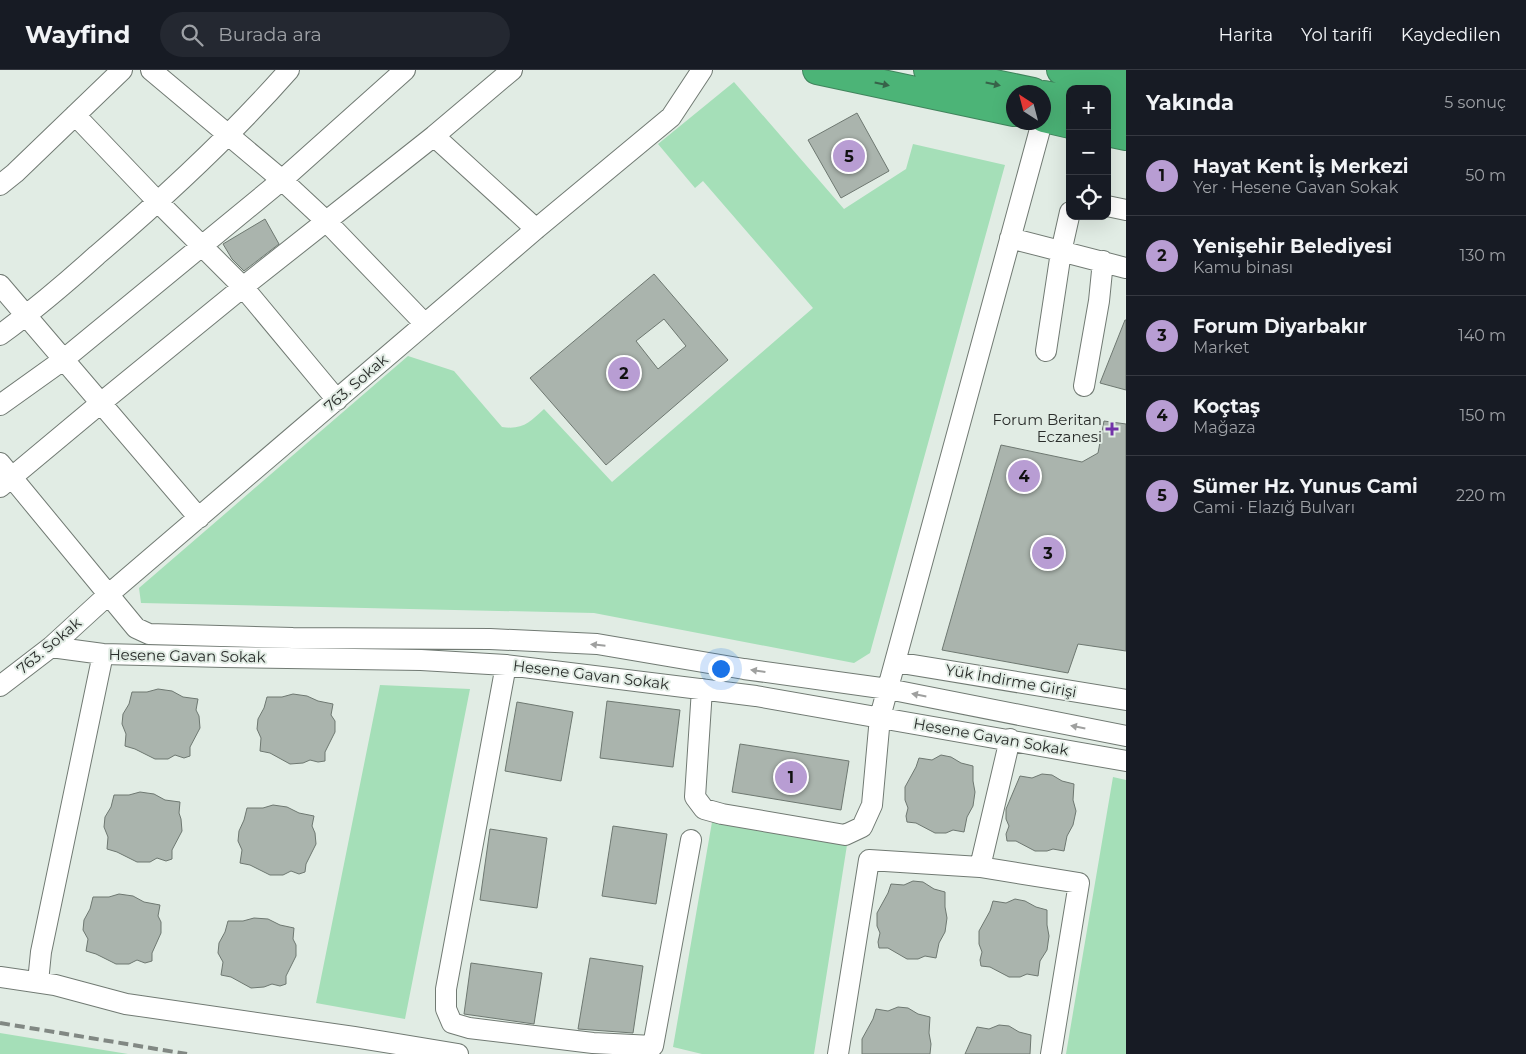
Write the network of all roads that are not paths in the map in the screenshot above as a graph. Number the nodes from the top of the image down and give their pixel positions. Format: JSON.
{"nodes":[{"id":1,"x":122,"y":70,"type":"edge"},
{"id":2,"x":151,"y":70,"type":"edge"},
{"id":3,"x":290,"y":70,"type":"edge"},
{"id":4,"x":405,"y":70,"type":"edge"},
{"id":5,"x":512,"y":70,"type":"edge"},
{"id":6,"x":702,"y":70,"type":"edge"},
{"id":7,"x":817,"y":70,"type":"edge"},
{"id":8,"x":928,"y":70,"type":"edge"},
{"id":9,"x":1061,"y":70,"type":"edge"},
{"id":10,"x":1126,"y":84,"type":"edge"},
{"id":11,"x":1006,"y":86,"type":"edge"},
{"id":12,"x":1051,"y":96,"type":"edge"},
{"id":13,"x":1066,"y":99,"type":"edge"},
{"id":14,"x":1111,"y":109,"type":"edge"},
{"id":15,"x":1006,"y":110,"type":"edge"},
{"id":16,"x":1126,"y":112,"type":"edge"},
{"id":17,"x":75,"y":115,"type":"junction"},
{"id":18,"x":1051,"y":120,"type":"edge"},
{"id":19,"x":1066,"y":123,"type":"edge"},
{"id":20,"x":1040,"y":130,"type":"edge"},
{"id":21,"x":1111,"y":133,"type":"edge"},
{"id":22,"x":228,"y":135,"type":"junction"},
{"id":23,"x":434,"y":136,"type":"junction"},
{"id":24,"x":1126,"y":136,"type":"edge"},
{"id":25,"x":282,"y":180,"type":"junction"},
{"id":26,"x":0,"y":186,"type":"edge"},
{"id":27,"x":159,"y":203,"type":"junction"},
{"id":28,"x":1111,"y":207,"type":"edge"},
{"id":29,"x":1126,"y":210,"type":"edge"},
{"id":30,"x":1068,"y":220,"type":"edge"},
{"id":31,"x":326,"y":221,"type":"junction"},
{"id":32,"x":536,"y":229,"type":"junction"},
{"id":33,"x":1010,"y":238,"type":"junction"},
{"id":34,"x":202,"y":246,"type":"junction"},
{"id":35,"x":1061,"y":252,"type":"junction"},
{"id":36,"x":1103,"y":261,"type":"junction"},
{"id":37,"x":1126,"y":268,"type":"edge"},
{"id":38,"x":0,"y":284,"type":"edge"},
{"id":39,"x":243,"y":288,"type":"junction"},
{"id":40,"x":26,"y":316,"type":"junction"},
{"id":41,"x":426,"y":324,"type":"junction"},
{"id":42,"x":0,"y":335,"type":"edge"},
{"id":43,"x":1046,"y":351,"type":"dead end"},
{"id":44,"x":63,"y":360,"type":"junction"},
{"id":45,"x":1084,"y":386,"type":"dead end"},
{"id":46,"x":337,"y":400,"type":"junction"},
{"id":47,"x":102,"y":402,"type":"junction"},
{"id":48,"x":0,"y":405,"type":"edge"},
{"id":49,"x":4,"y":476,"type":"edge"},
{"id":50,"x":199,"y":518,"type":"junction"},
{"id":51,"x":109,"y":594,"type":"junction"},
{"id":52,"x":51,"y":647,"type":"junction"},
{"id":53,"x":103,"y":654,"type":"junction"},
{"id":54,"x":895,"y":662,"type":"junction"},
{"id":55,"x":506,"y":665,"type":"junction"},
{"id":56,"x":1,"y":683,"type":"edge"},
{"id":57,"x":702,"y":689,"type":"junction"},
{"id":58,"x":888,"y":689,"type":"junction"},
{"id":59,"x":1126,"y":700,"type":"edge"},
{"id":60,"x":880,"y":717,"type":"junction"},
{"id":61,"x":1126,"y":736,"type":"edge"},
{"id":62,"x":1010,"y":739,"type":"junction"},
{"id":63,"x":1126,"y":761,"type":"edge"},
{"id":64,"x":691,"y":840,"type":"dead end"},
{"id":65,"x":980,"y":867,"type":"junction"},
{"id":66,"x":0,"y":977,"type":"edge"},
{"id":67,"x":38,"y":982,"type":"junction"},
{"id":68,"x":458,"y":1054,"type":"edge"},
{"id":69,"x":838,"y":1054,"type":"edge"},
{"id":70,"x":1051,"y":1054,"type":"edge"}],
"edges":[{"from":1,"to":17,"type":"street"},
{"from":2,"to":22,"type":"street"},
{"from":3,"to":22,"type":"street"},
{"from":4,"to":25,"type":"street"},
{"from":5,"to":23,"type":"street"},
{"from":6,"to":32,"type":"street","name":"763. Sokak"},
{"from":7,"to":15,"type":"highway","one_way":true},
{"from":8,"to":11,"type":"highway","one_way":true},
{"from":9,"to":10,"type":"highway"},
{"from":12,"to":13,"type":"highway"},
{"from":14,"to":16,"type":"highway"},
{"from":17,"to":26,"type":"street"},
{"from":17,"to":27,"type":"street"},
{"from":18,"to":19,"type":"highway"},
{"from":20,"to":33,"type":"street"},
{"from":21,"to":24,"type":"highway"},
{"from":22,"to":25,"type":"street"},
{"from":22,"to":27,"type":"street"},
{"from":23,"to":31,"type":"street"},
{"from":23,"to":32,"type":"street"},
{"from":25,"to":31,"type":"street"},
{"from":25,"to":34,"type":"street"},
{"from":27,"to":34,"type":"street"},
{"from":27,"to":40,"type":"street"},
{"from":28,"to":29,"type":"street"},
{"from":30,"to":35,"type":"street"},
{"from":31,"to":39,"type":"street"},
{"from":31,"to":41,"type":"street"},
{"from":32,"to":41,"type":"street","name":"763. Sokak"},
{"from":33,"to":35,"type":"street"},
{"from":33,"to":54,"type":"street"},
{"from":34,"to":39,"type":"street"},
{"from":34,"to":44,"type":"street"},
{"from":35,"to":36,"type":"street"},
{"from":35,"to":43,"type":"street"},
{"from":36,"to":37,"type":"street"},
{"from":36,"to":45,"type":"street"},
{"from":38,"to":40,"type":"street"},
{"from":39,"to":46,"type":"street"},
{"from":39,"to":47,"type":"street"},
{"from":40,"to":42,"type":"street"},
{"from":40,"to":44,"type":"street"},
{"from":41,"to":46,"type":"street","name":"763. Sokak"},
{"from":44,"to":47,"type":"street"},
{"from":44,"to":48,"type":"street"},
{"from":46,"to":50,"type":"street","name":"763. Sokak"},
{"from":47,"to":49,"type":"street"},
{"from":47,"to":50,"type":"street"},
{"from":49,"to":51,"type":"street"},
{"from":50,"to":51,"type":"street","name":"763. Sokak"},
{"from":51,"to":52,"type":"street","name":"763. Sokak"},
{"from":58,"to":51,"type":"street","one_way":true},
{"from":52,"to":53,"type":"street","name":"Hesene Gavan Sokak"},
{"from":52,"to":56,"type":"street","name":"763. Sokak"},
{"from":53,"to":55,"type":"street","name":"Hesene Gavan Sokak"},
{"from":53,"to":67,"type":"street"},
{"from":54,"to":58,"type":"street"},
{"from":54,"to":59,"type":"street","name":"Yük İndirme Girişi"},
{"from":55,"to":57,"type":"street","name":"Hesene Gavan Sokak"},
{"from":55,"to":64,"type":"street"},
{"from":57,"to":60,"type":"street","name":"Hesene Gavan Sokak"},
{"from":57,"to":60,"type":"street"},
{"from":58,"to":60,"type":"street"},
{"from":61,"to":58,"type":"street","one_way":true},
{"from":60,"to":62,"type":"street","name":"Hesene Gavan Sokak"},
{"from":62,"to":63,"type":"street","name":"Hesene Gavan Sokak"},
{"from":62,"to":65,"type":"street"},
{"from":65,"to":69,"type":"street"},
{"from":65,"to":70,"type":"street"},
{"from":66,"to":67,"type":"street"},
{"from":67,"to":68,"type":"street"}]}
